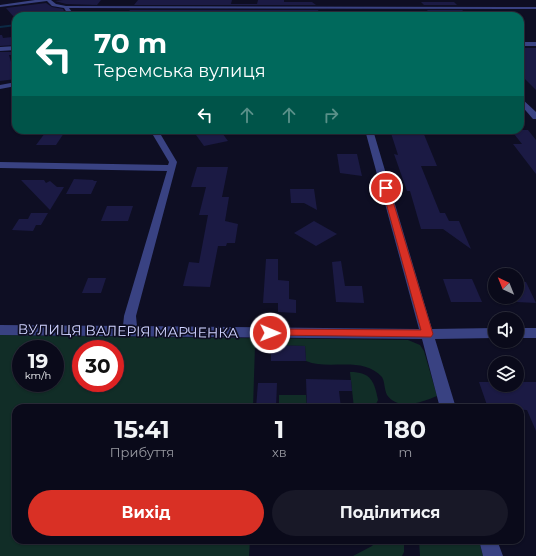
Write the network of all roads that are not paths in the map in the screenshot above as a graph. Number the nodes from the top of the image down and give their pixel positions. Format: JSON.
{"nodes":[{"id":1,"x":47,"y":0,"type":"edge"},
{"id":2,"x":84,"y":0,"type":"edge"},
{"id":3,"x":162,"y":0,"type":"edge"},
{"id":4,"x":243,"y":0,"type":"edge"},
{"id":5,"x":329,"y":0,"type":"edge"},
{"id":6,"x":475,"y":0,"type":"edge"},
{"id":7,"x":0,"y":6,"type":"edge"},
{"id":8,"x":77,"y":6,"type":"junction"},
{"id":9,"x":157,"y":6,"type":"junction"},
{"id":10,"x":66,"y":7,"type":"junction"},
{"id":11,"x":241,"y":7,"type":"junction"},
{"id":12,"x":332,"y":7,"type":"junction"},
{"id":13,"x":483,"y":8,"type":"junction"},
{"id":14,"x":536,"y":8,"type":"edge"},
{"id":15,"x":69,"y":12,"type":"edge"},
{"id":16,"x":334,"y":12,"type":"edge"},
{"id":17,"x":524,"y":44,"type":"edge"},
{"id":18,"x":536,"y":44,"type":"edge"},
{"id":19,"x":12,"y":48,"type":"edge"},
{"id":20,"x":0,"y":49,"type":"edge"},
{"id":21,"x":12,"y":85,"type":"edge"},
{"id":22,"x":0,"y":87,"type":"edge"},
{"id":23,"x":524,"y":104,"type":"edge"},
{"id":24,"x":536,"y":117,"type":"edge"},
{"id":25,"x":156,"y":134,"type":"edge"},
{"id":26,"x":370,"y":134,"type":"edge"},
{"id":27,"x":0,"y":165,"type":"edge"},
{"id":28,"x":172,"y":168,"type":"junction"},
{"id":29,"x":0,"y":330,"type":"edge"},
{"id":30,"x":130,"y":331,"type":"junction"},
{"id":31,"x":488,"y":333,"type":"edge"},
{"id":32,"x":524,"y":333,"type":"edge"},
{"id":33,"x":536,"y":333,"type":"edge"},
{"id":34,"x":427,"y":334,"type":"junction"},
{"id":35,"x":447,"y":404,"type":"edge"},
{"id":36,"x":489,"y":544,"type":"edge"},
{"id":37,"x":493,"y":556,"type":"edge"}],
"edges":[{"from":1,"to":7,"type":"street"},
{"from":1,"to":10,"type":"street"},
{"from":2,"to":8,"type":"street"},
{"from":3,"to":9,"type":"street"},
{"from":4,"to":11,"type":"street"},
{"from":5,"to":12,"type":"street"},
{"from":6,"to":13,"type":"street"},
{"from":8,"to":9,"type":"street"},
{"from":8,"to":10,"type":"street"},
{"from":9,"to":11,"type":"street"},
{"from":10,"to":15,"type":"street"},
{"from":11,"to":12,"type":"street"},
{"from":12,"to":13,"type":"street"},
{"from":12,"to":16,"type":"street"},
{"from":13,"to":14,"type":"street"},
{"from":17,"to":18,"type":"street"},
{"from":19,"to":20,"type":"street"},
{"from":21,"to":22,"type":"street"},
{"from":23,"to":24,"type":"street"},
{"from":25,"to":28,"type":"street"},
{"from":26,"to":34,"type":"street"},
{"from":27,"to":28,"type":"street"},
{"from":28,"to":30,"type":"street"},
{"from":29,"to":30,"type":"street","name":"ВУЛИЦЯ ВАЛЕРІЯ МАРЧЕНКА"},
{"from":30,"to":34,"type":"street","name":"ВУЛИЦЯ ВАЛЕРІЯ МАРЧЕНКА"},
{"from":31,"to":34,"type":"street","name":"ВУЛИЦЯ ВАЛЕРІЯ МАРЧЕНКА"},
{"from":32,"to":33,"type":"street"},
{"from":34,"to":35,"type":"street"},
{"from":36,"to":37,"type":"street"}]}
